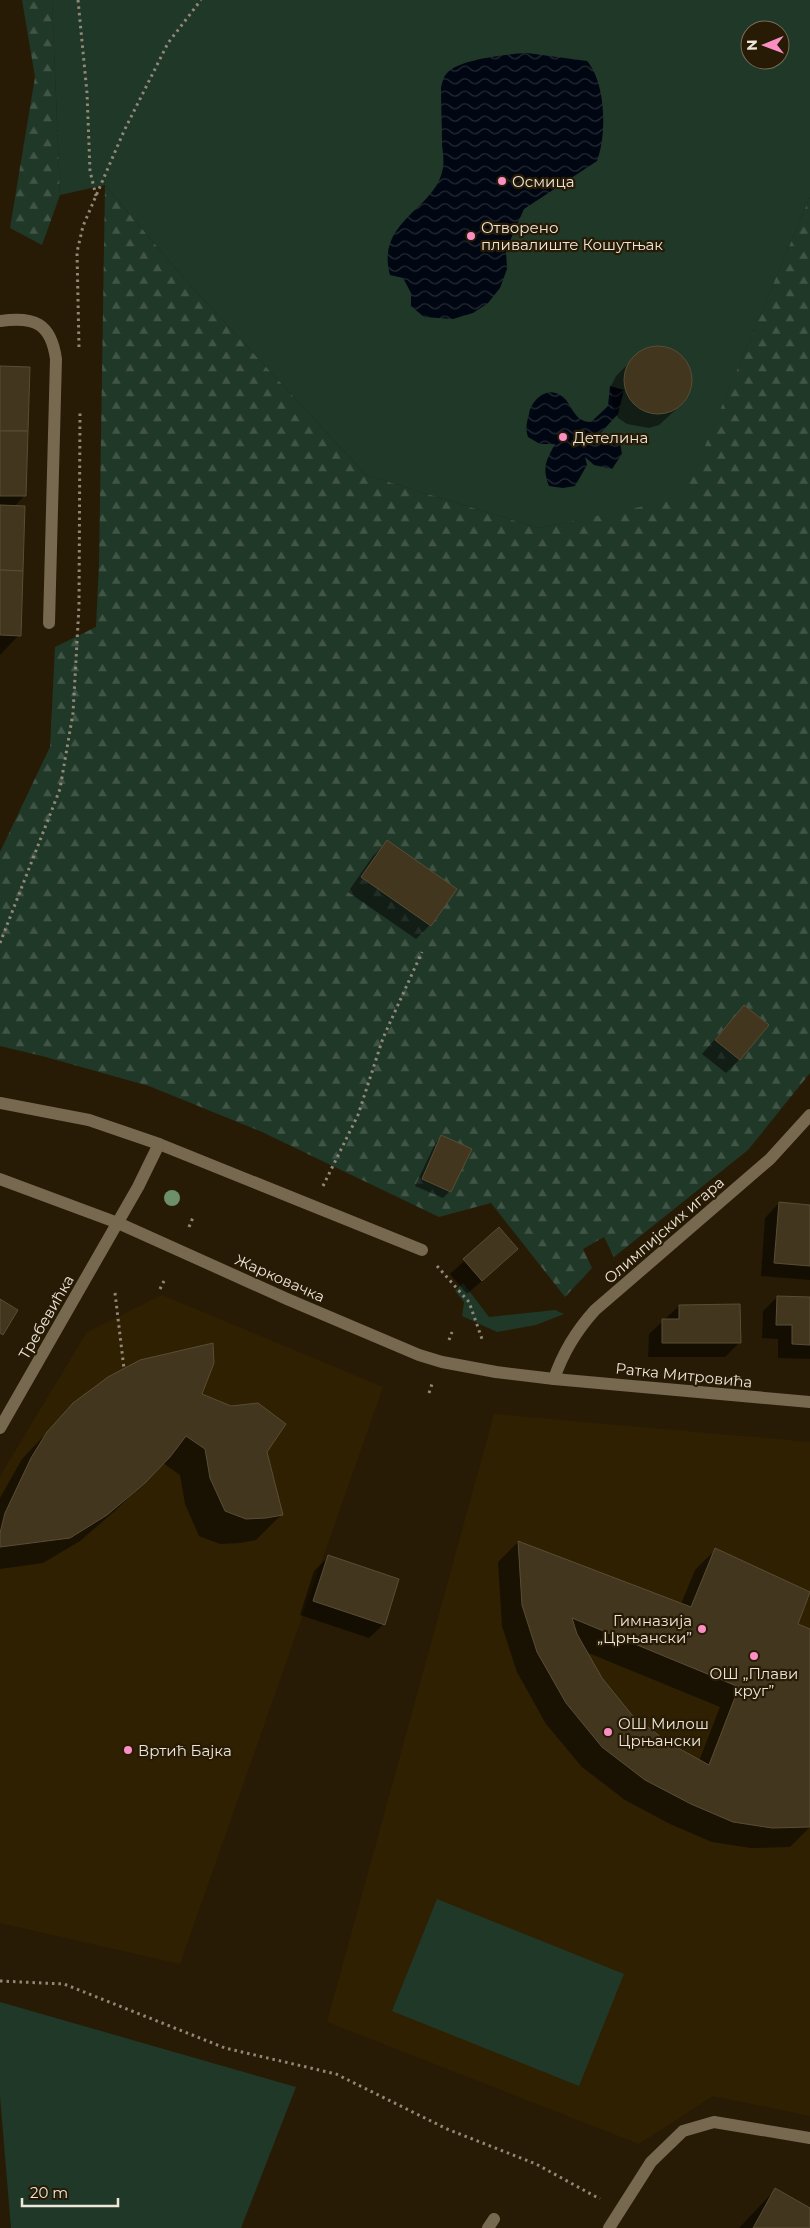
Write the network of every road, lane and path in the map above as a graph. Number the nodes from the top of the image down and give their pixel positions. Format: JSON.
{"nodes":[{"id":1,"x":78,"y":0,"type":"edge"},
{"id":2,"x":202,"y":0,"type":"edge"},
{"id":3,"x":96,"y":197,"type":"junction"},
{"id":4,"x":77,"y":252,"type":"dead end"},
{"id":5,"x":0,"y":321,"type":"edge"},
{"id":6,"x":49,"y":623,"type":"dead end"},
{"id":7,"x":422,"y":952,"type":"dead end"},
{"id":8,"x":0,"y":1103,"type":"edge"},
{"id":9,"x":810,"y":1115,"type":"edge"},
{"id":10,"x":158,"y":1144,"type":"junction"},
{"id":11,"x":0,"y":1179,"type":"edge"},
{"id":12,"x":313,"y":1206,"type":"junction"},
{"id":13,"x":194,"y":1216,"type":"dead end"},
{"id":14,"x":118,"y":1222,"type":"junction"},
{"id":15,"x":189,"y":1227,"type":"dead end"},
{"id":16,"x":422,"y":1250,"type":"joint"},
{"id":17,"x":164,"y":1281,"type":"dead end"},
{"id":18,"x":160,"y":1289,"type":"dead end"},
{"id":19,"x":115,"y":1293,"type":"dead end"},
{"id":20,"x":452,"y":1332,"type":"dead end"},
{"id":21,"x":482,"y":1339,"type":"dead end"},
{"id":22,"x":449,"y":1341,"type":"dead end"},
{"id":23,"x":124,"y":1369,"type":"dead end"},
{"id":24,"x":554,"y":1379,"type":"junction"},
{"id":25,"x":432,"y":1384,"type":"dead end"},
{"id":26,"x":429,"y":1393,"type":"dead end"},
{"id":27,"x":810,"y":1402,"type":"edge"},
{"id":28,"x":0,"y":1428,"type":"edge"},
{"id":29,"x":0,"y":1981,"type":"edge"},
{"id":30,"x":810,"y":2138,"type":"edge"},
{"id":31,"x":620,"y":2210,"type":"junction"},
{"id":32,"x":609,"y":2228,"type":"edge"}],
"edges":[{"from":1,"to":3,"type":"path"},
{"from":2,"to":3,"type":"path"},
{"from":3,"to":4,"type":"path"},
{"from":5,"to":6,"type":"street"},
{"from":7,"to":12,"type":"path"},
{"from":8,"to":10,"type":"street"},
{"from":9,"to":24,"type":"street","name":"Олимпијских игара"},
{"from":10,"to":12,"type":"street"},
{"from":10,"to":14,"type":"street","name":"Требевићка"},
{"from":11,"to":14,"type":"street","name":"Жарковачка"},
{"from":12,"to":16,"type":"street"},
{"from":13,"to":15,"type":"path"},
{"from":14,"to":24,"type":"street","name":"Жарковачка"},
{"from":14,"to":28,"type":"street","name":"Требевићка"},
{"from":16,"to":21,"type":"path"},
{"from":17,"to":18,"type":"path"},
{"from":19,"to":23,"type":"path"},
{"from":20,"to":22,"type":"path"},
{"from":24,"to":27,"type":"street","name":"Ратка Митровића"},
{"from":25,"to":26,"type":"path"},
{"from":29,"to":31,"type":"path"},
{"from":30,"to":31,"type":"street"},
{"from":31,"to":32,"type":"street"}]}
